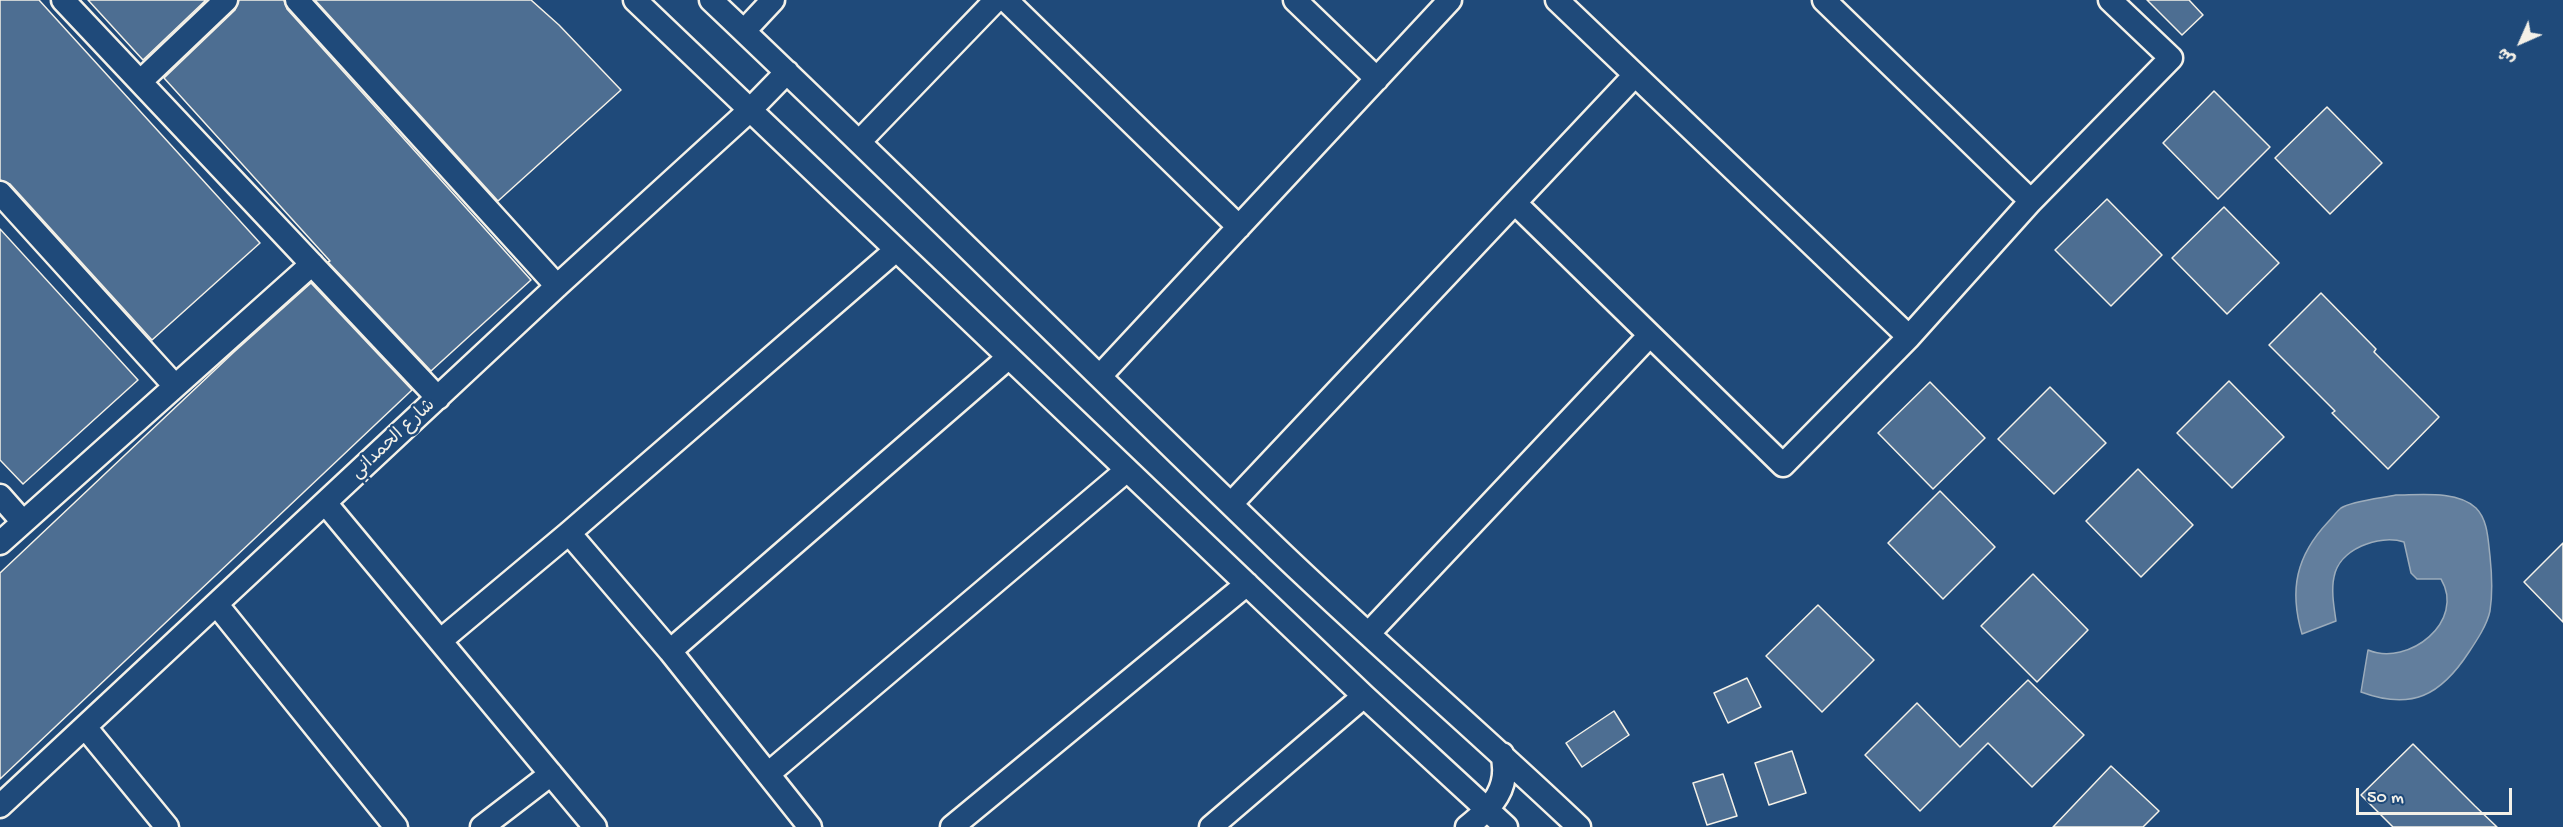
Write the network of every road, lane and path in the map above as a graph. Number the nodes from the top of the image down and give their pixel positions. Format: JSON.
{"nodes":[{"id":1,"x":63,"y":0,"type":"edge"},
{"id":2,"x":226,"y":0,"type":"edge"},
{"id":3,"x":297,"y":0,"type":"edge"},
{"id":4,"x":635,"y":0,"type":"edge"},
{"id":5,"x":711,"y":0,"type":"edge"},
{"id":6,"x":774,"y":0,"type":"edge"},
{"id":7,"x":996,"y":0,"type":"edge"},
{"id":8,"x":1006,"y":0,"type":"edge"},
{"id":9,"x":1295,"y":0,"type":"edge"},
{"id":10,"x":1450,"y":0,"type":"edge"},
{"id":11,"x":1557,"y":0,"type":"edge"},
{"id":12,"x":1824,"y":0,"type":"edge"},
{"id":13,"x":2110,"y":0,"type":"edge"},
{"id":14,"x":744,"y":31,"type":"junction"},
{"id":15,"x":787,"y":72,"type":"junction"},
{"id":16,"x":1635,"y":75,"type":"junction"},
{"id":17,"x":1377,"y":79,"type":"junction"},
{"id":18,"x":141,"y":81,"type":"junction"},
{"id":19,"x":750,"y":110,"type":"junction"},
{"id":20,"x":860,"y":141,"type":"junction"},
{"id":21,"x":0,"y":193,"type":"edge"},
{"id":22,"x":2031,"y":201,"type":"junction"},
{"id":23,"x":1515,"y":203,"type":"junction"},
{"id":24,"x":1239,"y":227,"type":"junction"},
{"id":25,"x":896,"y":250,"type":"junction"},
{"id":26,"x":312,"y":264,"type":"junction"},
{"id":27,"x":557,"y":286,"type":"junction"},
{"id":28,"x":1650,"y":335,"type":"junction"},
{"id":29,"x":1909,"y":337,"type":"junction"},
{"id":30,"x":1009,"y":357,"type":"junction"},
{"id":31,"x":1100,"y":376,"type":"junction"},
{"id":32,"x":175,"y":386,"type":"junction"},
{"id":33,"x":438,"y":398,"type":"junction"},
{"id":34,"x":1127,"y":470,"type":"junction"},
{"id":35,"x":0,"y":496,"type":"edge"},
{"id":36,"x":326,"y":504,"type":"junction"},
{"id":37,"x":1231,"y":504,"type":"junction"},
{"id":38,"x":23,"y":522,"type":"junction"},
{"id":39,"x":569,"y":533,"type":"junction"},
{"id":40,"x":0,"y":543,"type":"edge"},
{"id":41,"x":1247,"y":584,"type":"junction"},
{"id":42,"x":217,"y":605,"type":"junction"},
{"id":43,"x":1369,"y":633,"type":"junction"},
{"id":44,"x":440,"y":641,"type":"junction"},
{"id":45,"x":669,"y":651,"type":"junction"},
{"id":46,"x":1364,"y":696,"type":"junction"},
{"id":47,"x":85,"y":727,"type":"junction"},
{"id":48,"x":1502,"y":754,"type":"junction"},
{"id":49,"x":551,"y":774,"type":"junction"},
{"id":50,"x":768,"y":774,"type":"junction"},
{"id":51,"x":2,"y":800,"type":"edge"},
{"id":52,"x":1488,"y":810,"type":"junction"},
{"id":53,"x":167,"y":827,"type":"edge"},
{"id":54,"x":396,"y":827,"type":"edge"},
{"id":55,"x":482,"y":827,"type":"edge"},
{"id":56,"x":595,"y":827,"type":"edge"},
{"id":57,"x":810,"y":827,"type":"edge"},
{"id":58,"x":952,"y":827,"type":"edge"},
{"id":59,"x":1211,"y":827,"type":"edge"},
{"id":60,"x":1467,"y":827,"type":"edge"},
{"id":61,"x":1506,"y":827,"type":"edge"},
{"id":62,"x":1579,"y":827,"type":"edge"}],
"edges":[{"from":1,"to":18,"type":"street"},
{"from":2,"to":18,"type":"street"},
{"from":3,"to":27,"type":"street"},
{"from":4,"to":19,"type":"street"},
{"from":5,"to":14,"type":"street"},
{"from":6,"to":14,"type":"street"},
{"from":7,"to":20,"type":"street"},
{"from":8,"to":24,"type":"street"},
{"from":9,"to":17,"type":"street"},
{"from":10,"to":17,"type":"street"},
{"from":11,"to":16,"type":"street"},
{"from":12,"to":22,"type":"street"},
{"from":13,"to":22,"type":"street"},
{"from":14,"to":15,"type":"street"},
{"from":15,"to":19,"type":"street","name":"شارع الحمداني"},
{"from":15,"to":20,"type":"street"},
{"from":16,"to":23,"type":"street"},
{"from":16,"to":29,"type":"street"},
{"from":17,"to":24,"type":"street"},
{"from":18,"to":26,"type":"street"},
{"from":19,"to":25,"type":"street"},
{"from":19,"to":27,"type":"street","name":"شارع الحمداني"},
{"from":20,"to":31,"type":"street"},
{"from":21,"to":32,"type":"street"},
{"from":22,"to":29,"type":"street"},
{"from":23,"to":28,"type":"street"},
{"from":23,"to":37,"type":"street"},
{"from":24,"to":31,"type":"street"},
{"from":25,"to":30,"type":"street"},
{"from":25,"to":39,"type":"street"},
{"from":26,"to":32,"type":"street"},
{"from":26,"to":33,"type":"street"},
{"from":27,"to":33,"type":"street","name":"شارع الحمداني"},
{"from":28,"to":29,"type":"street"},
{"from":28,"to":43,"type":"street"},
{"from":30,"to":34,"type":"street"},
{"from":30,"to":45,"type":"street"},
{"from":31,"to":37,"type":"street"},
{"from":32,"to":38,"type":"street"},
{"from":33,"to":36,"type":"street","name":"شارع الحمداني"},
{"from":34,"to":41,"type":"street"},
{"from":34,"to":50,"type":"street"},
{"from":35,"to":38,"type":"street"},
{"from":36,"to":42,"type":"street","name":"شارع الحمداني"},
{"from":36,"to":44,"type":"street"},
{"from":37,"to":43,"type":"street"},
{"from":38,"to":40,"type":"street"},
{"from":39,"to":44,"type":"street"},
{"from":39,"to":45,"type":"street"},
{"from":41,"to":46,"type":"street"},
{"from":41,"to":58,"type":"street"},
{"from":42,"to":47,"type":"street","name":"شارع الحمداني"},
{"from":42,"to":54,"type":"street"},
{"from":43,"to":48,"type":"street"},
{"from":44,"to":49,"type":"street"},
{"from":45,"to":50,"type":"street"},
{"from":46,"to":52,"type":"street"},
{"from":46,"to":59,"type":"street"},
{"from":47,"to":51,"type":"street","name":"شارع الحمداني"},
{"from":47,"to":53,"type":"street"},
{"from":48,"to":52,"type":"street"},
{"from":48,"to":62,"type":"street"},
{"from":49,"to":55,"type":"street"},
{"from":49,"to":56,"type":"street"},
{"from":50,"to":57,"type":"street"},
{"from":52,"to":60,"type":"street"},
{"from":52,"to":61,"type":"street"}]}
